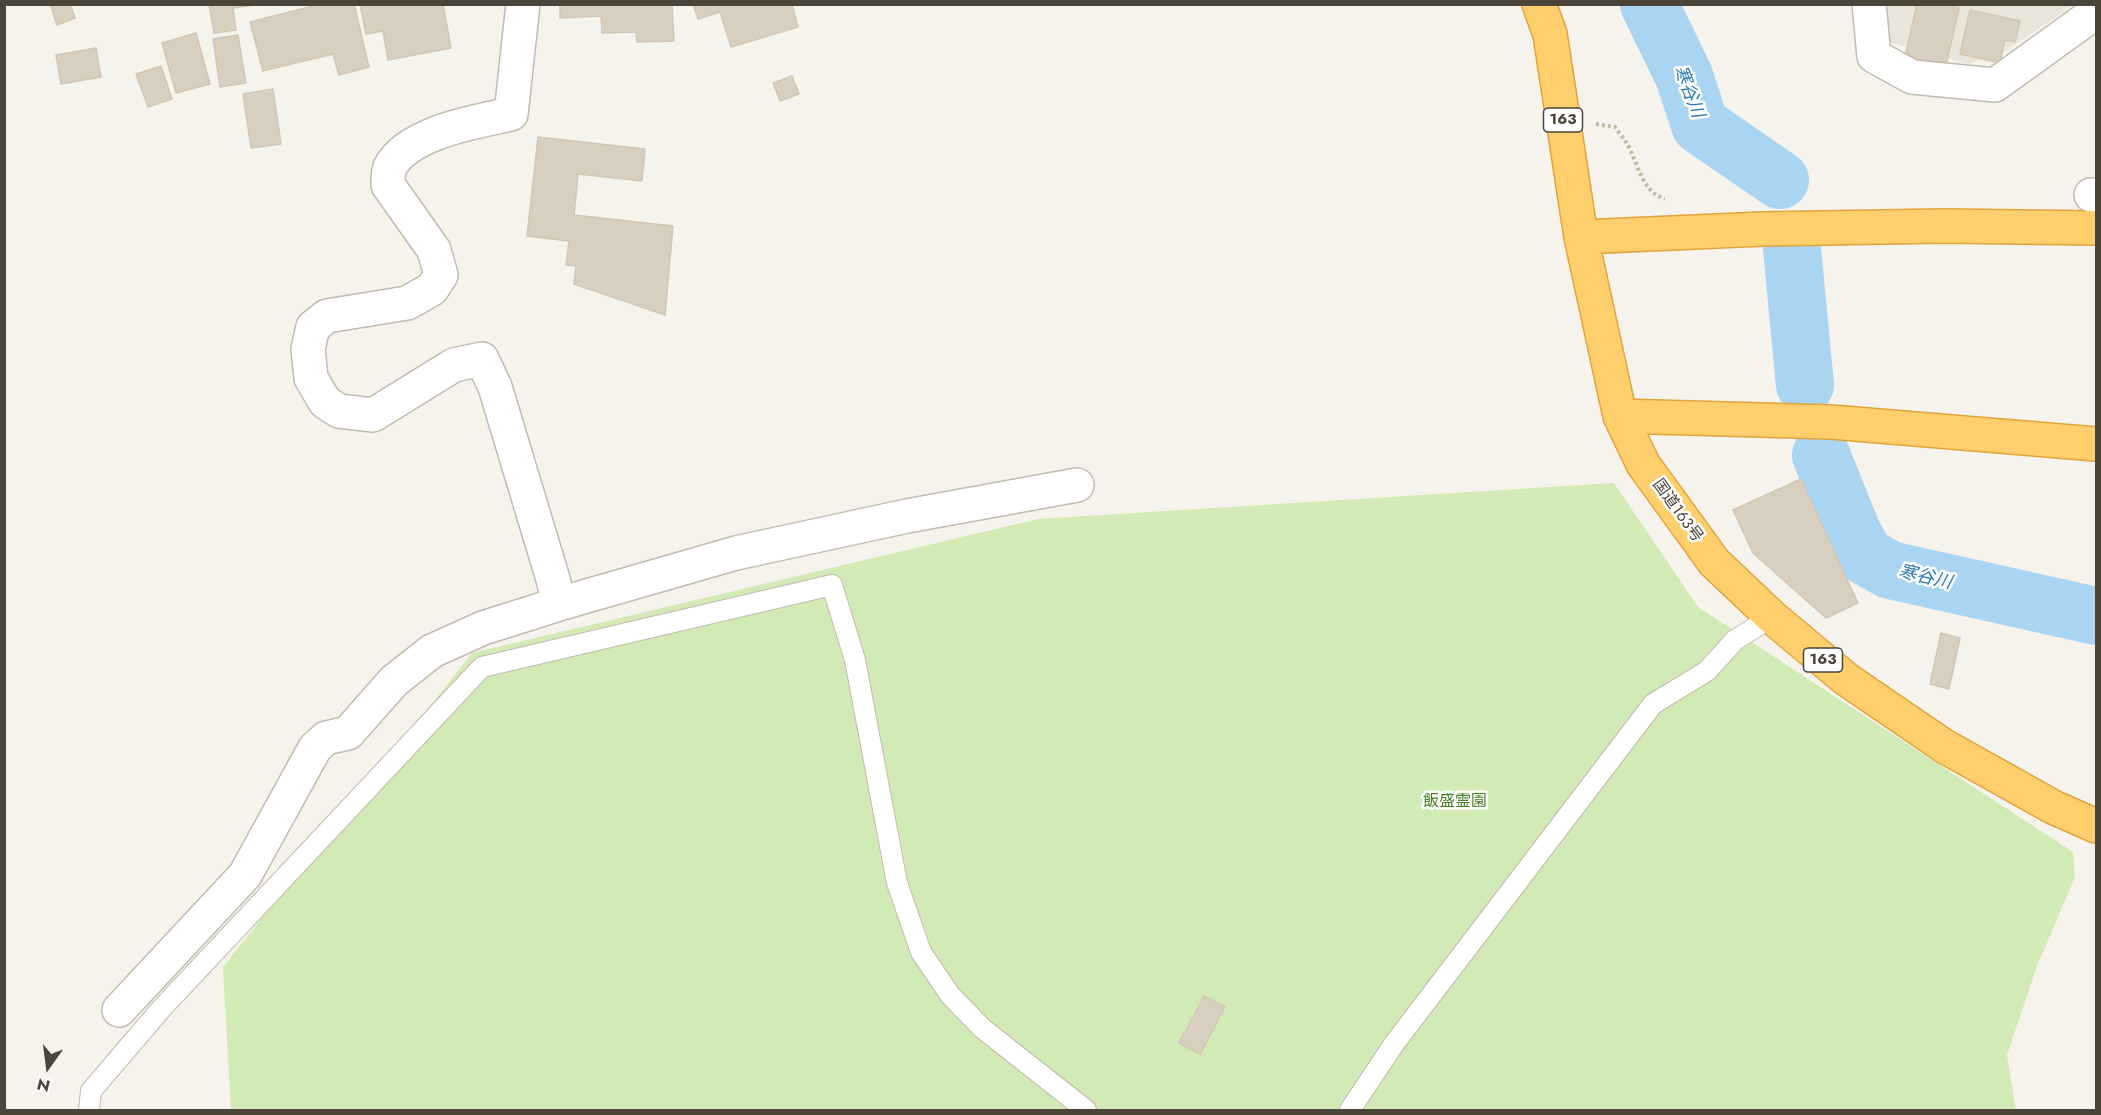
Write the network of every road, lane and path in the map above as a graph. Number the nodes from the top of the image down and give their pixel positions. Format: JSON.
{"nodes":[{"id":1,"x":523,"y":4,"type":"edge"},
{"id":2,"x":1539,"y":4,"type":"edge"},
{"id":3,"x":1869,"y":4,"type":"edge"},
{"id":4,"x":2097,"y":12,"type":"edge"},
{"id":5,"x":1564,"y":123,"type":"junction"},
{"id":6,"x":1674,"y":202,"type":"dead end"},
{"id":7,"x":2097,"y":228,"type":"edge"},
{"id":8,"x":1581,"y":237,"type":"junction"},
{"id":9,"x":1620,"y":416,"type":"junction"},
{"id":10,"x":2097,"y":444,"type":"edge"},
{"id":11,"x":1077,"y":484,"type":"dead end"},
{"id":12,"x":556,"y":591,"type":"junction"},
{"id":13,"x":1772,"y":617,"type":"junction"},
{"id":14,"x":2097,"y":826,"type":"edge"},
{"id":15,"x":119,"y":1010,"type":"dead end"},
{"id":16,"x":89,"y":1110,"type":"edge"},
{"id":17,"x":1086,"y":1110,"type":"edge"},
{"id":18,"x":1350,"y":1110,"type":"edge"}],
"edges":[{"from":1,"to":12,"type":"street"},
{"from":2,"to":5,"type":"highway","name":"国道163号","number":"163"},
{"from":3,"to":4,"type":"street"},
{"from":5,"to":6,"type":"path"},
{"from":5,"to":8,"type":"highway","name":"国道163号","number":"163"},
{"from":7,"to":8,"type":"highway"},
{"from":8,"to":9,"type":"highway","name":"国道163号","number":"163"},
{"from":9,"to":10,"type":"highway"},
{"from":9,"to":13,"type":"highway","name":"国道163号","number":"163"},
{"from":11,"to":12,"type":"street"},
{"from":12,"to":15,"type":"street"},
{"from":13,"to":14,"type":"highway","name":"国道163号","number":"163"},
{"from":13,"to":18,"type":"lane"},
{"from":16,"to":17,"type":"lane"}]}
